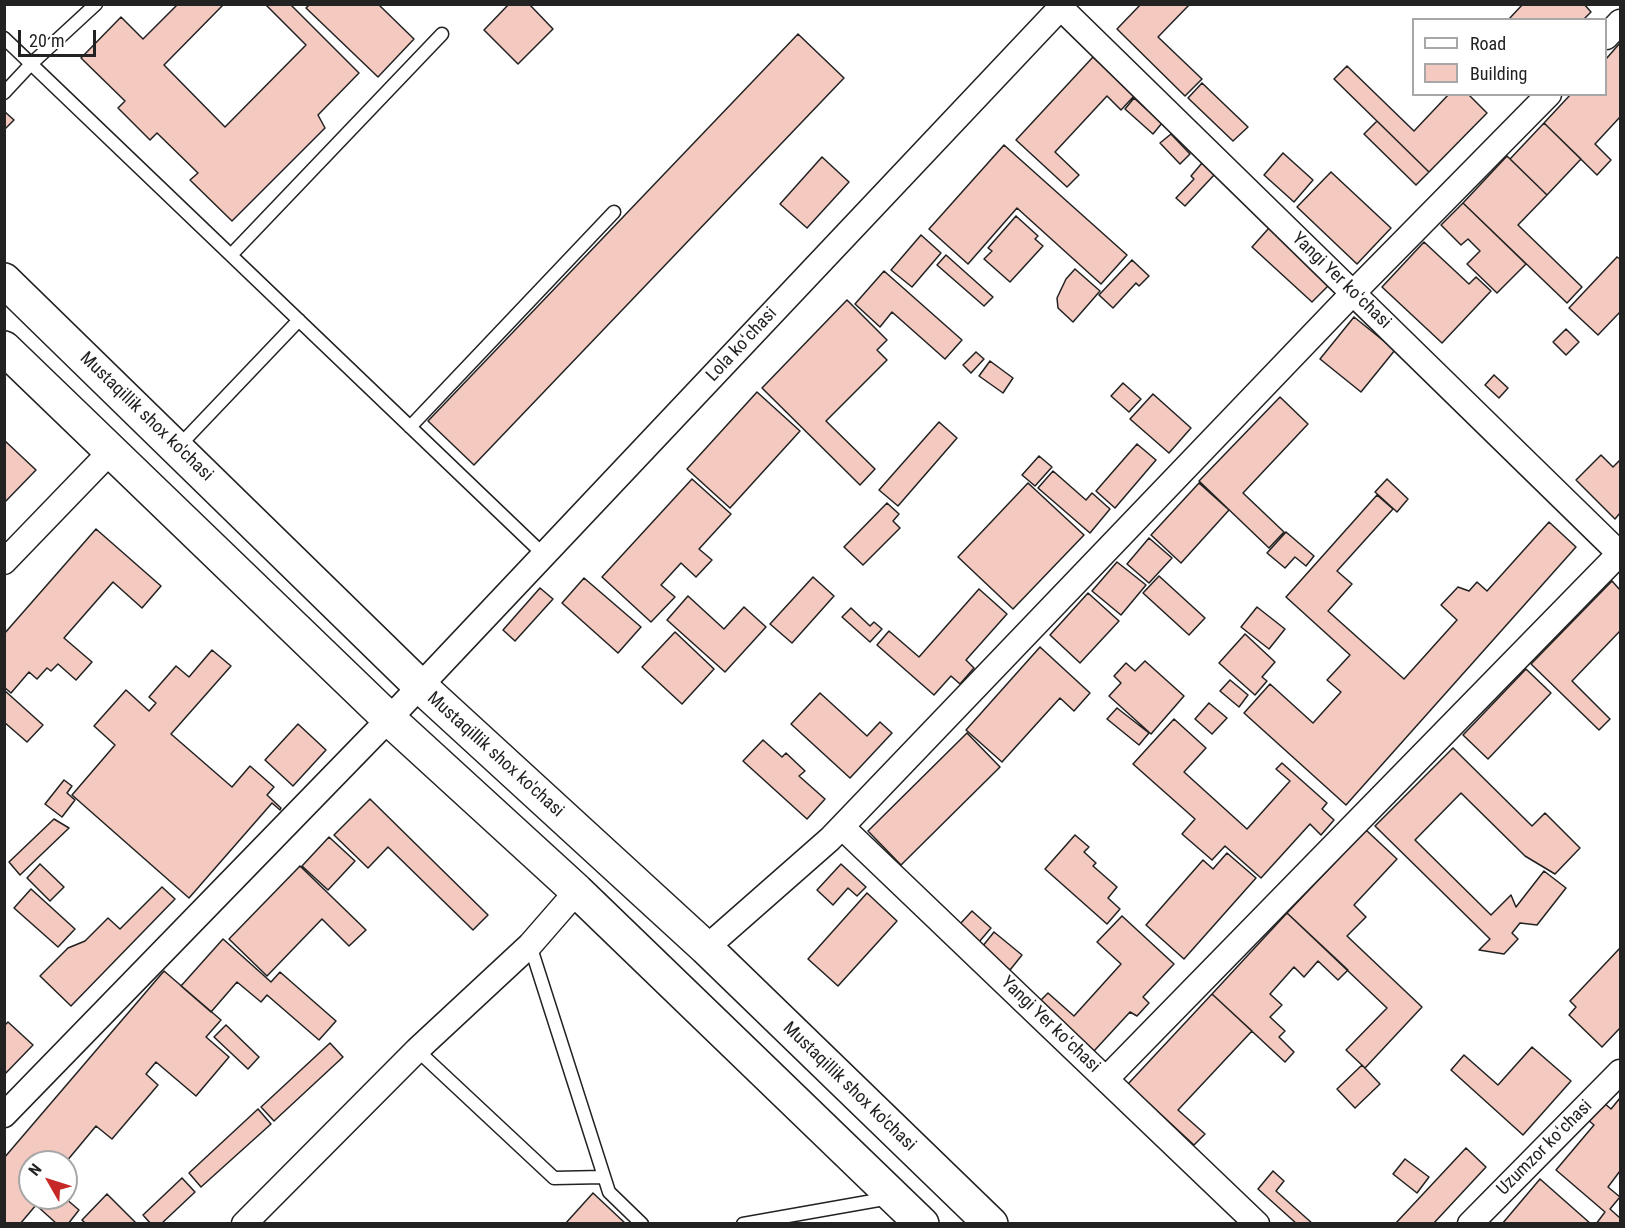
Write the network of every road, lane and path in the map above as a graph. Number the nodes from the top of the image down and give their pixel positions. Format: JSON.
{"nodes":[{"id":1,"x":96,"y":4,"type":"edge"},
{"id":2,"x":1063,"y":6,"type":"edge"},
{"id":3,"x":1620,"y":22,"type":"edge"},
{"id":4,"x":442,"y":33,"type":"dead end"},
{"id":5,"x":1607,"y":36,"type":"edge"},
{"id":6,"x":4,"y":38,"type":"edge"},
{"id":7,"x":31,"y":64,"type":"junction"},
{"id":8,"x":4,"y":93,"type":"edge"},
{"id":9,"x":1547,"y":96,"type":"edge"},
{"id":10,"x":614,"y":212,"type":"dead end"},
{"id":11,"x":231,"y":255,"type":"junction"},
{"id":12,"x":4,"y":280,"type":"edge"},
{"id":13,"x":1353,"y":293,"type":"junction"},
{"id":14,"x":299,"y":320,"type":"junction"},
{"id":15,"x":4,"y":348,"type":"edge"},
{"id":16,"x":410,"y":427,"type":"junction"},
{"id":17,"x":178,"y":447,"type":"junction"},
{"id":18,"x":111,"y":452,"type":"junction"},
{"id":19,"x":1620,"y":553,"type":"edge"},
{"id":20,"x":543,"y":554,"type":"junction"},
{"id":21,"x":4,"y":562,"type":"edge"},
{"id":22,"x":419,"y":686,"type":"junction"},
{"id":23,"x":389,"y":719,"type":"junction"},
{"id":24,"x":842,"y":827,"type":"junction"},
{"id":25,"x":577,"y":891,"type":"junction"},
{"id":26,"x":530,"y":945,"type":"junction"},
{"id":27,"x":706,"y":948,"type":"junction"},
{"id":28,"x":417,"y":1050,"type":"junction"},
{"id":29,"x":1620,"y":1072,"type":"edge"},
{"id":30,"x":1106,"y":1079,"type":"junction"},
{"id":31,"x":4,"y":1115,"type":"edge"},
{"id":32,"x":603,"y":1177,"type":"junction"},
{"id":33,"x":895,"y":1197,"type":"junction"},
{"id":34,"x":244,"y":1224,"type":"edge"},
{"id":35,"x":642,"y":1224,"type":"edge"},
{"id":36,"x":743,"y":1224,"type":"edge"},
{"id":37,"x":922,"y":1224,"type":"edge"},
{"id":38,"x":991,"y":1224,"type":"edge"},
{"id":39,"x":1257,"y":1224,"type":"edge"},
{"id":40,"x":1470,"y":1224,"type":"edge"}],
"edges":[{"from":1,"to":7,"type":"lane"},
{"from":2,"to":13,"type":"street","name":"Yangi Yer koʻchasi"},
{"from":2,"to":20,"type":"street","name":"Lola koʻchasi"},
{"from":3,"to":5,"type":"street"},
{"from":4,"to":11,"type":"lane"},
{"from":6,"to":7,"type":"lane"},
{"from":7,"to":8,"type":"lane"},
{"from":7,"to":11,"type":"lane"},
{"from":9,"to":13,"type":"street"},
{"from":10,"to":16,"type":"lane"},
{"from":11,"to":14,"type":"lane"},
{"from":12,"to":17,"type":"main road","name":"Mustaqillik shox ko'chasi"},
{"from":13,"to":19,"type":"street","name":"Yangi Yer koʻchasi"},
{"from":13,"to":24,"type":"street"},
{"from":14,"to":16,"type":"lane"},
{"from":14,"to":17,"type":"lane"},
{"from":15,"to":18,"type":"main road"},
{"from":16,"to":20,"type":"lane"},
{"from":17,"to":22,"type":"main road","name":"Mustaqillik shox ko'chasi"},
{"from":18,"to":21,"type":"street"},
{"from":18,"to":23,"type":"main road"},
{"from":19,"to":30,"type":"street"},
{"from":20,"to":22,"type":"street","name":"Lola koʻchasi"},
{"from":22,"to":23,"type":"street","name":"Lola koʻchasi"},
{"from":22,"to":27,"type":"main road","name":"Mustaqillik shox ko'chasi"},
{"from":23,"to":25,"type":"main road"},
{"from":23,"to":31,"type":"street","name":"Lola koʻchasi"},
{"from":24,"to":27,"type":"street"},
{"from":24,"to":30,"type":"street","name":"Yangi Yer koʻchasi"},
{"from":25,"to":26,"type":"street"},
{"from":25,"to":33,"type":"main road"},
{"from":26,"to":28,"type":"street"},
{"from":26,"to":32,"type":"lane"},
{"from":27,"to":38,"type":"main road","name":"Mustaqillik shox ko'chasi"},
{"from":28,"to":32,"type":"lane"},
{"from":28,"to":34,"type":"street"},
{"from":29,"to":40,"type":"street","name":"Uzumzor koʻchasi"},
{"from":30,"to":39,"type":"street","name":"Yangi Yer koʻchasi"},
{"from":32,"to":35,"type":"lane"},
{"from":33,"to":36,"type":"lane"},
{"from":33,"to":37,"type":"main road"}]}
